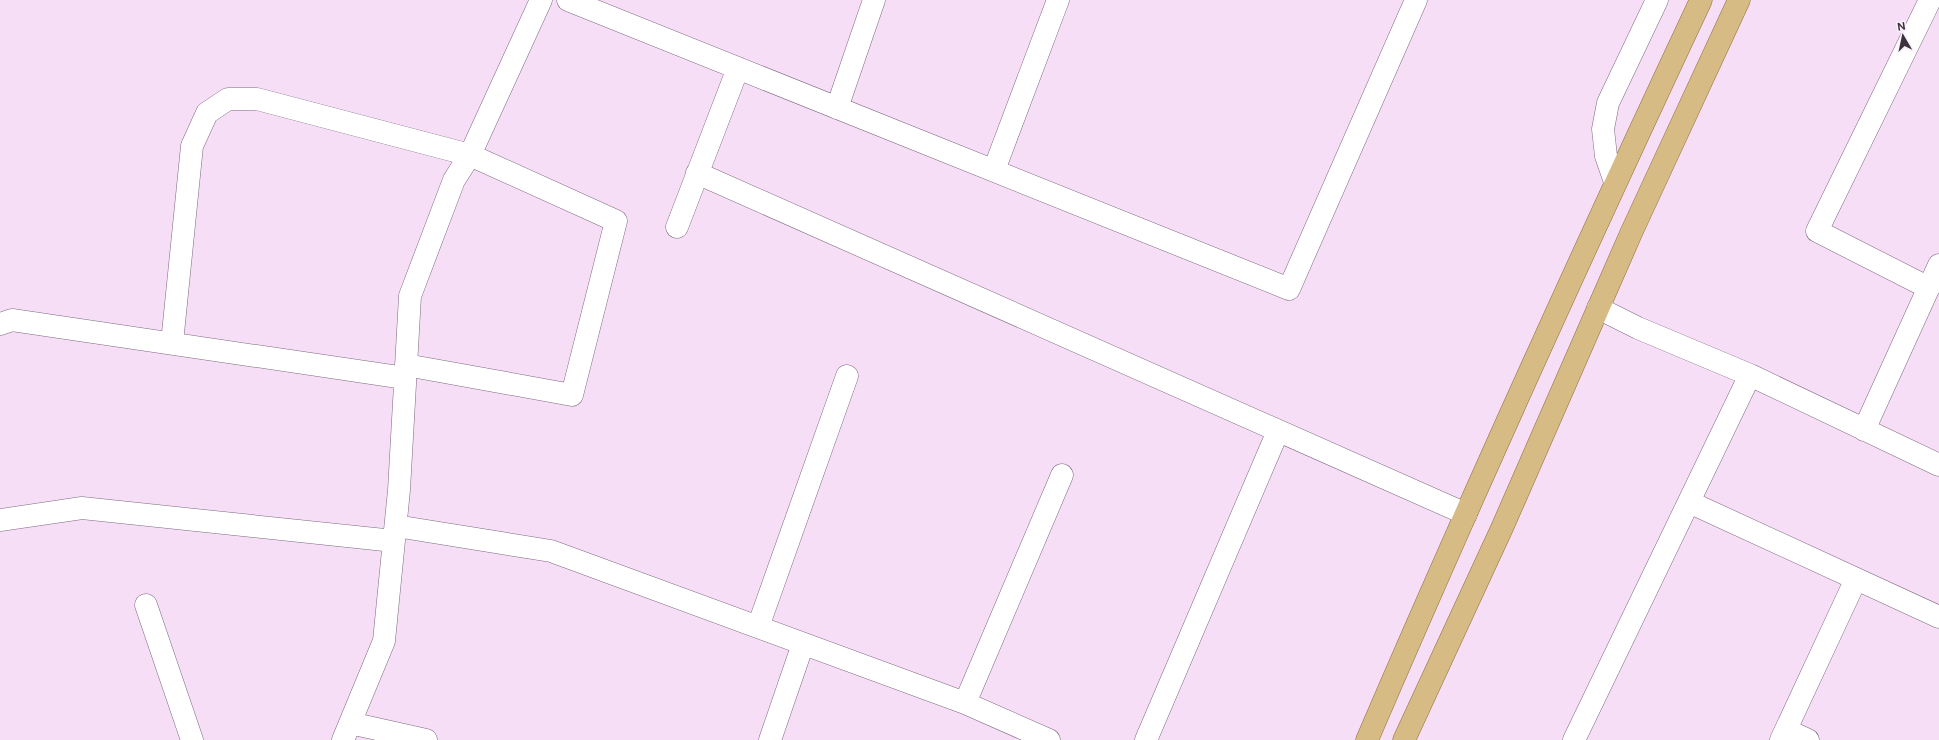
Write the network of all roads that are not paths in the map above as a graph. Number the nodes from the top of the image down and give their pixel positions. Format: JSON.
{"nodes":[{"id":1,"x":542,"y":0,"type":"edge"},
{"id":2,"x":568,"y":0,"type":"edge"},
{"id":3,"x":874,"y":0,"type":"edge"},
{"id":4,"x":1058,"y":0,"type":"edge"},
{"id":5,"x":1416,"y":0,"type":"edge"},
{"id":6,"x":1657,"y":0,"type":"edge"},
{"id":7,"x":1701,"y":0,"type":"edge"},
{"id":8,"x":1739,"y":0,"type":"edge"},
{"id":9,"x":1930,"y":0,"type":"edge"},
{"id":10,"x":738,"y":68,"type":"junction"},
{"id":11,"x":837,"y":108,"type":"junction"},
{"id":12,"x":470,"y":154,"type":"junction"},
{"id":13,"x":994,"y":170,"type":"junction"},
{"id":14,"x":697,"y":173,"type":"junction"},
{"id":15,"x":1615,"y":182,"type":"junction"},
{"id":16,"x":677,"y":226,"type":"dead end"},
{"id":17,"x":1939,"y":265,"type":"edge"},
{"id":18,"x":1929,"y":288,"type":"junction"},
{"id":19,"x":1598,"y":308,"type":"junction"},
{"id":20,"x":0,"y":324,"type":"edge"},
{"id":21,"x":172,"y":343,"type":"junction"},
{"id":22,"x":406,"y":372,"type":"junction"},
{"id":23,"x":847,"y":376,"type":"dead end"},
{"id":24,"x":1750,"y":376,"type":"junction"},
{"id":25,"x":1864,"y":430,"type":"junction"},
{"id":26,"x":1278,"y":431,"type":"junction"},
{"id":27,"x":1939,"y":465,"type":"edge"},
{"id":28,"x":1062,"y":475,"type":"dead end"},
{"id":29,"x":1689,"y":502,"type":"junction"},
{"id":30,"x":1466,"y":514,"type":"junction"},
{"id":31,"x":0,"y":520,"type":"edge"},
{"id":32,"x":395,"y":533,"type":"junction"},
{"id":33,"x":1856,"y":579,"type":"junction"},
{"id":34,"x":146,"y":605,"type":"dead end"},
{"id":35,"x":1939,"y":617,"type":"edge"},
{"id":36,"x":758,"y":627,"type":"junction"},
{"id":37,"x":803,"y":644,"type":"junction"},
{"id":38,"x":965,"y":703,"type":"junction"},
{"id":39,"x":346,"y":732,"type":"edge"},
{"id":40,"x":1783,"y":735,"type":"edge"},
{"id":41,"x":192,"y":740,"type":"edge"},
{"id":42,"x":426,"y":740,"type":"edge"},
{"id":43,"x":770,"y":740,"type":"edge"},
{"id":44,"x":1049,"y":740,"type":"edge"},
{"id":45,"x":1146,"y":740,"type":"edge"},
{"id":46,"x":1367,"y":740,"type":"edge"},
{"id":47,"x":1404,"y":740,"type":"edge"},
{"id":48,"x":1574,"y":740,"type":"edge"},
{"id":49,"x":1808,"y":740,"type":"edge"}],
"edges":[{"from":1,"to":12,"type":"street"},
{"from":2,"to":10,"type":"street"},
{"from":3,"to":11,"type":"street"},
{"from":4,"to":13,"type":"street"},
{"from":5,"to":13,"type":"street"},
{"from":6,"to":15,"type":"street"},
{"from":7,"to":15,"type":"main road"},
{"from":8,"to":19,"type":"main road"},
{"from":9,"to":18,"type":"street"},
{"from":10,"to":11,"type":"street"},
{"from":10,"to":14,"type":"street"},
{"from":11,"to":13,"type":"street"},
{"from":12,"to":21,"type":"street"},
{"from":12,"to":22,"type":"street"},
{"from":12,"to":22,"type":"street"},
{"from":14,"to":16,"type":"street"},
{"from":14,"to":26,"type":"street"},
{"from":15,"to":30,"type":"main road"},
{"from":17,"to":18,"type":"street"},
{"from":18,"to":25,"type":"street"},
{"from":19,"to":24,"type":"street"},
{"from":19,"to":47,"type":"main road"},
{"from":20,"to":21,"type":"street"},
{"from":21,"to":22,"type":"street"},
{"from":22,"to":32,"type":"street"},
{"from":23,"to":36,"type":"street"},
{"from":24,"to":25,"type":"street"},
{"from":24,"to":29,"type":"street"},
{"from":25,"to":27,"type":"street"},
{"from":26,"to":30,"type":"street"},
{"from":26,"to":45,"type":"street"},
{"from":28,"to":38,"type":"street"},
{"from":29,"to":33,"type":"street"},
{"from":29,"to":48,"type":"street"},
{"from":30,"to":46,"type":"main road"},
{"from":31,"to":32,"type":"street"},
{"from":32,"to":36,"type":"street"},
{"from":32,"to":39,"type":"street"},
{"from":33,"to":35,"type":"street"},
{"from":33,"to":40,"type":"street"},
{"from":34,"to":41,"type":"street"},
{"from":36,"to":37,"type":"street"},
{"from":37,"to":38,"type":"street"},
{"from":37,"to":43,"type":"street"},
{"from":38,"to":44,"type":"street"},
{"from":39,"to":42,"type":"street"},
{"from":40,"to":49,"type":"street"}]}
